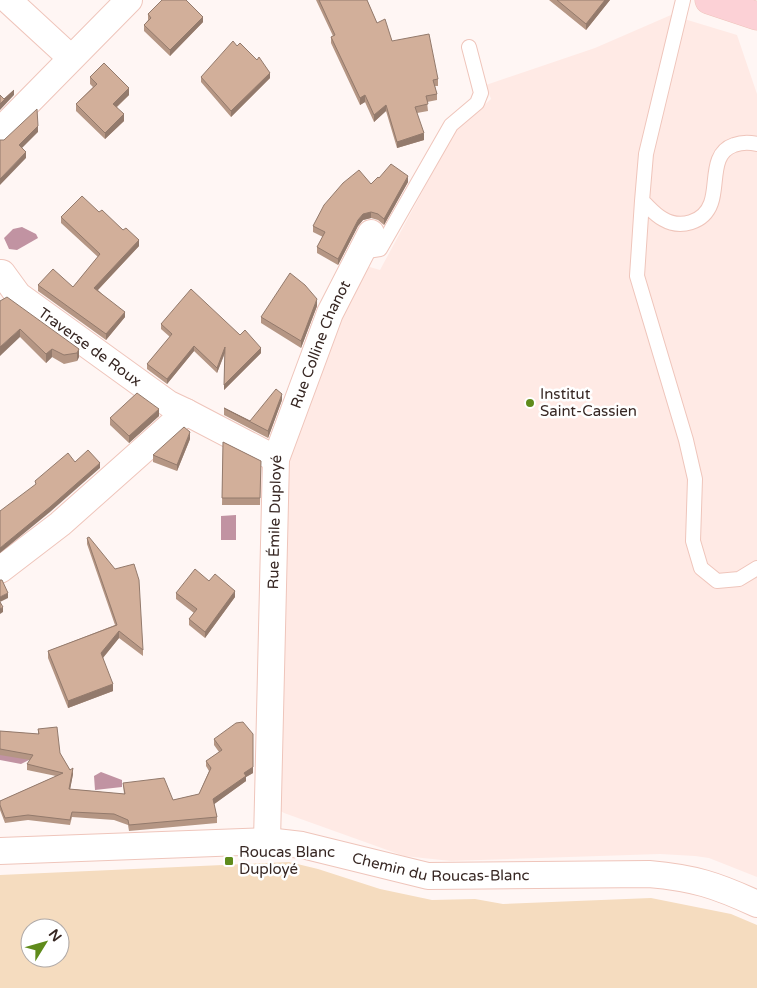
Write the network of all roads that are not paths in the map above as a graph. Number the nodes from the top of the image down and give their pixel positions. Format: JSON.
{"nodes":[{"id":1,"x":8,"y":0,"type":"edge"},
{"id":2,"x":129,"y":0,"type":"edge"},
{"id":3,"x":683,"y":0,"type":"edge"},
{"id":4,"x":709,"y":0,"type":"edge"},
{"id":5,"x":757,"y":16,"type":"edge"},
{"id":6,"x":469,"y":47,"type":"dead end"},
{"id":7,"x":71,"y":58,"type":"junction"},
{"id":8,"x":0,"y":131,"type":"edge"},
{"id":9,"x":757,"y":144,"type":"edge"},
{"id":10,"x":642,"y":200,"type":"junction"},
{"id":11,"x":366,"y":243,"type":"joint"},
{"id":12,"x":2,"y":273,"type":"dead end"},
{"id":13,"x":186,"y":412,"type":"junction"},
{"id":14,"x":276,"y":459,"type":"junction"},
{"id":15,"x":757,"y":568,"type":"edge"},
{"id":16,"x":0,"y":570,"type":"edge"},
{"id":17,"x":267,"y":841,"type":"junction"},
{"id":18,"x":0,"y":851,"type":"edge"},
{"id":19,"x":757,"y":904,"type":"edge"}],
"edges":[{"from":1,"to":7,"type":"street"},
{"from":2,"to":7,"type":"street"},
{"from":3,"to":10,"type":"lane"},
{"from":4,"to":5,"type":"street"},
{"from":6,"to":11,"type":"lane"},
{"from":7,"to":8,"type":"street"},
{"from":9,"to":10,"type":"lane"},
{"from":10,"to":15,"type":"lane"},
{"from":11,"to":14,"type":"street","name":"Rue Colline Chanot"},
{"from":12,"to":13,"type":"street","name":"Traverse de Roux"},
{"from":13,"to":14,"type":"street","name":"Rue Émile Duployé"},
{"from":13,"to":16,"type":"street"},
{"from":14,"to":17,"type":"street","name":"Rue Émile Duployé"},
{"from":17,"to":18,"type":"street","name":"Chemin du Roucas-Blanc"},
{"from":17,"to":19,"type":"street","name":"Chemin du Roucas-Blanc"}]}
